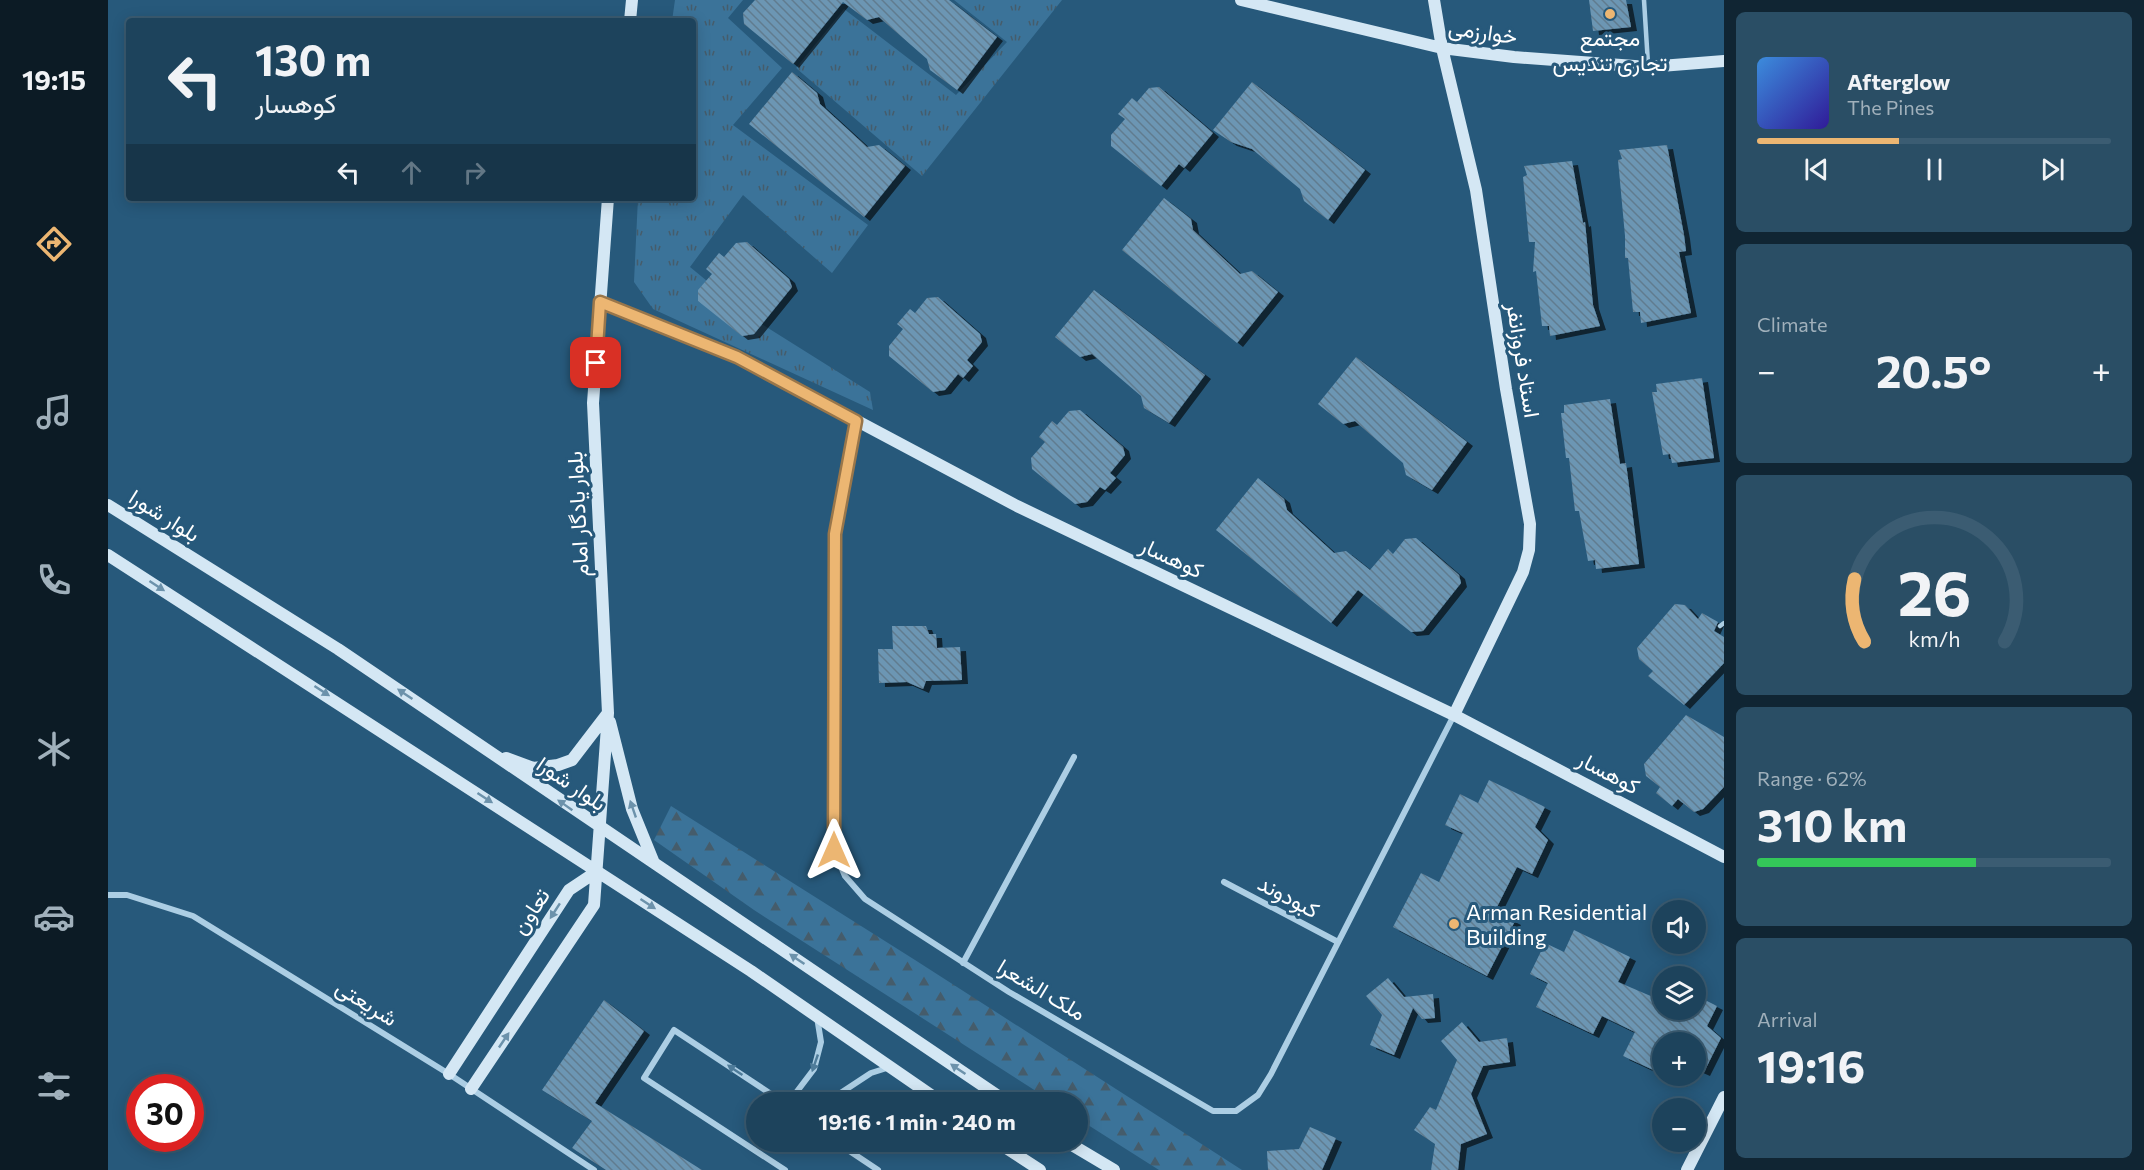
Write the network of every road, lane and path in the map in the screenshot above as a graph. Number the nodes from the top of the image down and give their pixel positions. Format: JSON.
{"nodes":[{"id":1,"x":632,"y":0,"type":"edge"},
{"id":2,"x":1241,"y":0,"type":"edge"},
{"id":3,"x":1434,"y":0,"type":"edge"},
{"id":4,"x":1644,"y":0,"type":"edge"},
{"id":5,"x":630,"y":18,"type":"edge"},
{"id":6,"x":1442,"y":48,"type":"junction"},
{"id":7,"x":1724,"y":61,"type":"edge"},
{"id":8,"x":1648,"y":67,"type":"junction"},
{"id":9,"x":608,"y":201,"type":"edge"},
{"id":10,"x":600,"y":302,"type":"junction"},
{"id":11,"x":856,"y":421,"type":"junction"},
{"id":12,"x":108,"y":505,"type":"edge"},
{"id":13,"x":108,"y":555,"type":"edge"},
{"id":14,"x":608,"y":712,"type":"junction"},
{"id":15,"x":1454,"y":714,"type":"junction"},
{"id":16,"x":491,"y":753,"type":"junction"},
{"id":17,"x":1074,"y":757,"type":"dead end"},
{"id":18,"x":601,"y":828,"type":"junction"},
{"id":19,"x":1724,"y":857,"type":"edge"},
{"id":20,"x":654,"y":863,"type":"junction"},
{"id":21,"x":596,"y":872,"type":"junction"},
{"id":22,"x":1224,"y":882,"type":"dead end"},
{"id":23,"x":108,"y":895,"type":"edge"},
{"id":24,"x":1338,"y":942,"type":"junction"},
{"id":25,"x":963,"y":963,"type":"junction"},
{"id":26,"x":817,"y":1017,"type":"junction"},
{"id":27,"x":890,"y":1067,"type":"junction"},
{"id":28,"x":449,"y":1074,"type":"junction"},
{"id":29,"x":471,"y":1089,"type":"junction"},
{"id":30,"x":768,"y":1092,"type":"edge"},
{"id":31,"x":797,"y":1092,"type":"edge"},
{"id":32,"x":842,"y":1092,"type":"edge"},
{"id":33,"x":926,"y":1092,"type":"edge"},
{"id":34,"x":992,"y":1092,"type":"edge"},
{"id":35,"x":1724,"y":1097,"type":"edge"},
{"id":36,"x":746,"y":1145,"type":"edge"},
{"id":37,"x":757,"y":1152,"type":"edge"},
{"id":38,"x":851,"y":1152,"type":"edge"},
{"id":39,"x":1012,"y":1152,"type":"edge"},
{"id":40,"x":1084,"y":1152,"type":"edge"},
{"id":41,"x":594,"y":1170,"type":"edge"},
{"id":42,"x":785,"y":1170,"type":"edge"},
{"id":43,"x":878,"y":1170,"type":"edge"},
{"id":44,"x":1040,"y":1170,"type":"edge"},
{"id":45,"x":1114,"y":1170,"type":"edge"},
{"id":46,"x":1687,"y":1170,"type":"edge"}],
"edges":[{"from":1,"to":5,"type":"street"},
{"from":2,"to":6,"type":"street","name":"خوارزمی"},
{"from":3,"to":6,"type":"street","name":"استاد فروزانفر"},
{"from":4,"to":8,"type":"lane"},
{"from":6,"to":8,"type":"street","name":"خوارزمی"},
{"from":6,"to":15,"type":"street","name":"استاد فروزانفر"},
{"from":7,"to":8,"type":"street","name":"خوارزمی"},
{"from":9,"to":10,"type":"street","name":"بلوار یادگار امام"},
{"from":10,"to":11,"type":"street","name":"کوهسار"},
{"from":10,"to":14,"type":"street","name":"بلوار یادگار امام"},
{"from":11,"to":15,"type":"street","name":"کوهسار"},
{"from":11,"to":25,"type":"street","name":"ملک الشعرا"},
{"from":16,"to":12,"type":"street","name":"بلوار شورا","one_way":true},
{"from":13,"to":21,"type":"street","one_way":true},
{"from":14,"to":16,"type":"street"},
{"from":14,"to":18,"type":"street","name":"بلوار یادگار امام"},
{"from":20,"to":14,"type":"street","one_way":true},
{"from":15,"to":19,"type":"street","name":"کوهسار"},
{"from":15,"to":24,"type":"street","name":"ملک الشعرا"},
{"from":18,"to":16,"type":"street","name":"بلوار شورا","one_way":true},
{"from":17,"to":25,"type":"street"},
{"from":18,"to":20,"type":"street","name":"بلوار شورا"},
{"from":18,"to":21,"type":"street","name":"بلوار یادگار امام"},
{"from":34,"to":20,"type":"street","name":"بلوار شورا","one_way":true},
{"from":21,"to":26,"type":"street","one_way":true},
{"from":21,"to":28,"type":"street","name":"تعاون","one_way":true},
{"from":29,"to":21,"type":"street","one_way":true},
{"from":22,"to":24,"type":"street","name":"کبودوند"},
{"from":23,"to":28,"type":"street","name":"شریعتی"},
{"from":24,"to":25,"type":"street","name":"ملک الشعرا"},
{"from":26,"to":27,"type":"street"},
{"from":26,"to":31,"type":"street","one_way":true},
{"from":27,"to":32,"type":"street"},
{"from":27,"to":33,"type":"street"},
{"from":28,"to":29,"type":"street","name":"شریعتی"},
{"from":29,"to":41,"type":"street","name":"شریعتی"},
{"from":30,"to":36,"type":"street","one_way":true},
{"from":35,"to":46,"type":"street"},
{"from":37,"to":42,"type":"street","one_way":true},
{"from":38,"to":43,"type":"street"},
{"from":39,"to":44,"type":"street"},
{"from":40,"to":45,"type":"street"}]}
